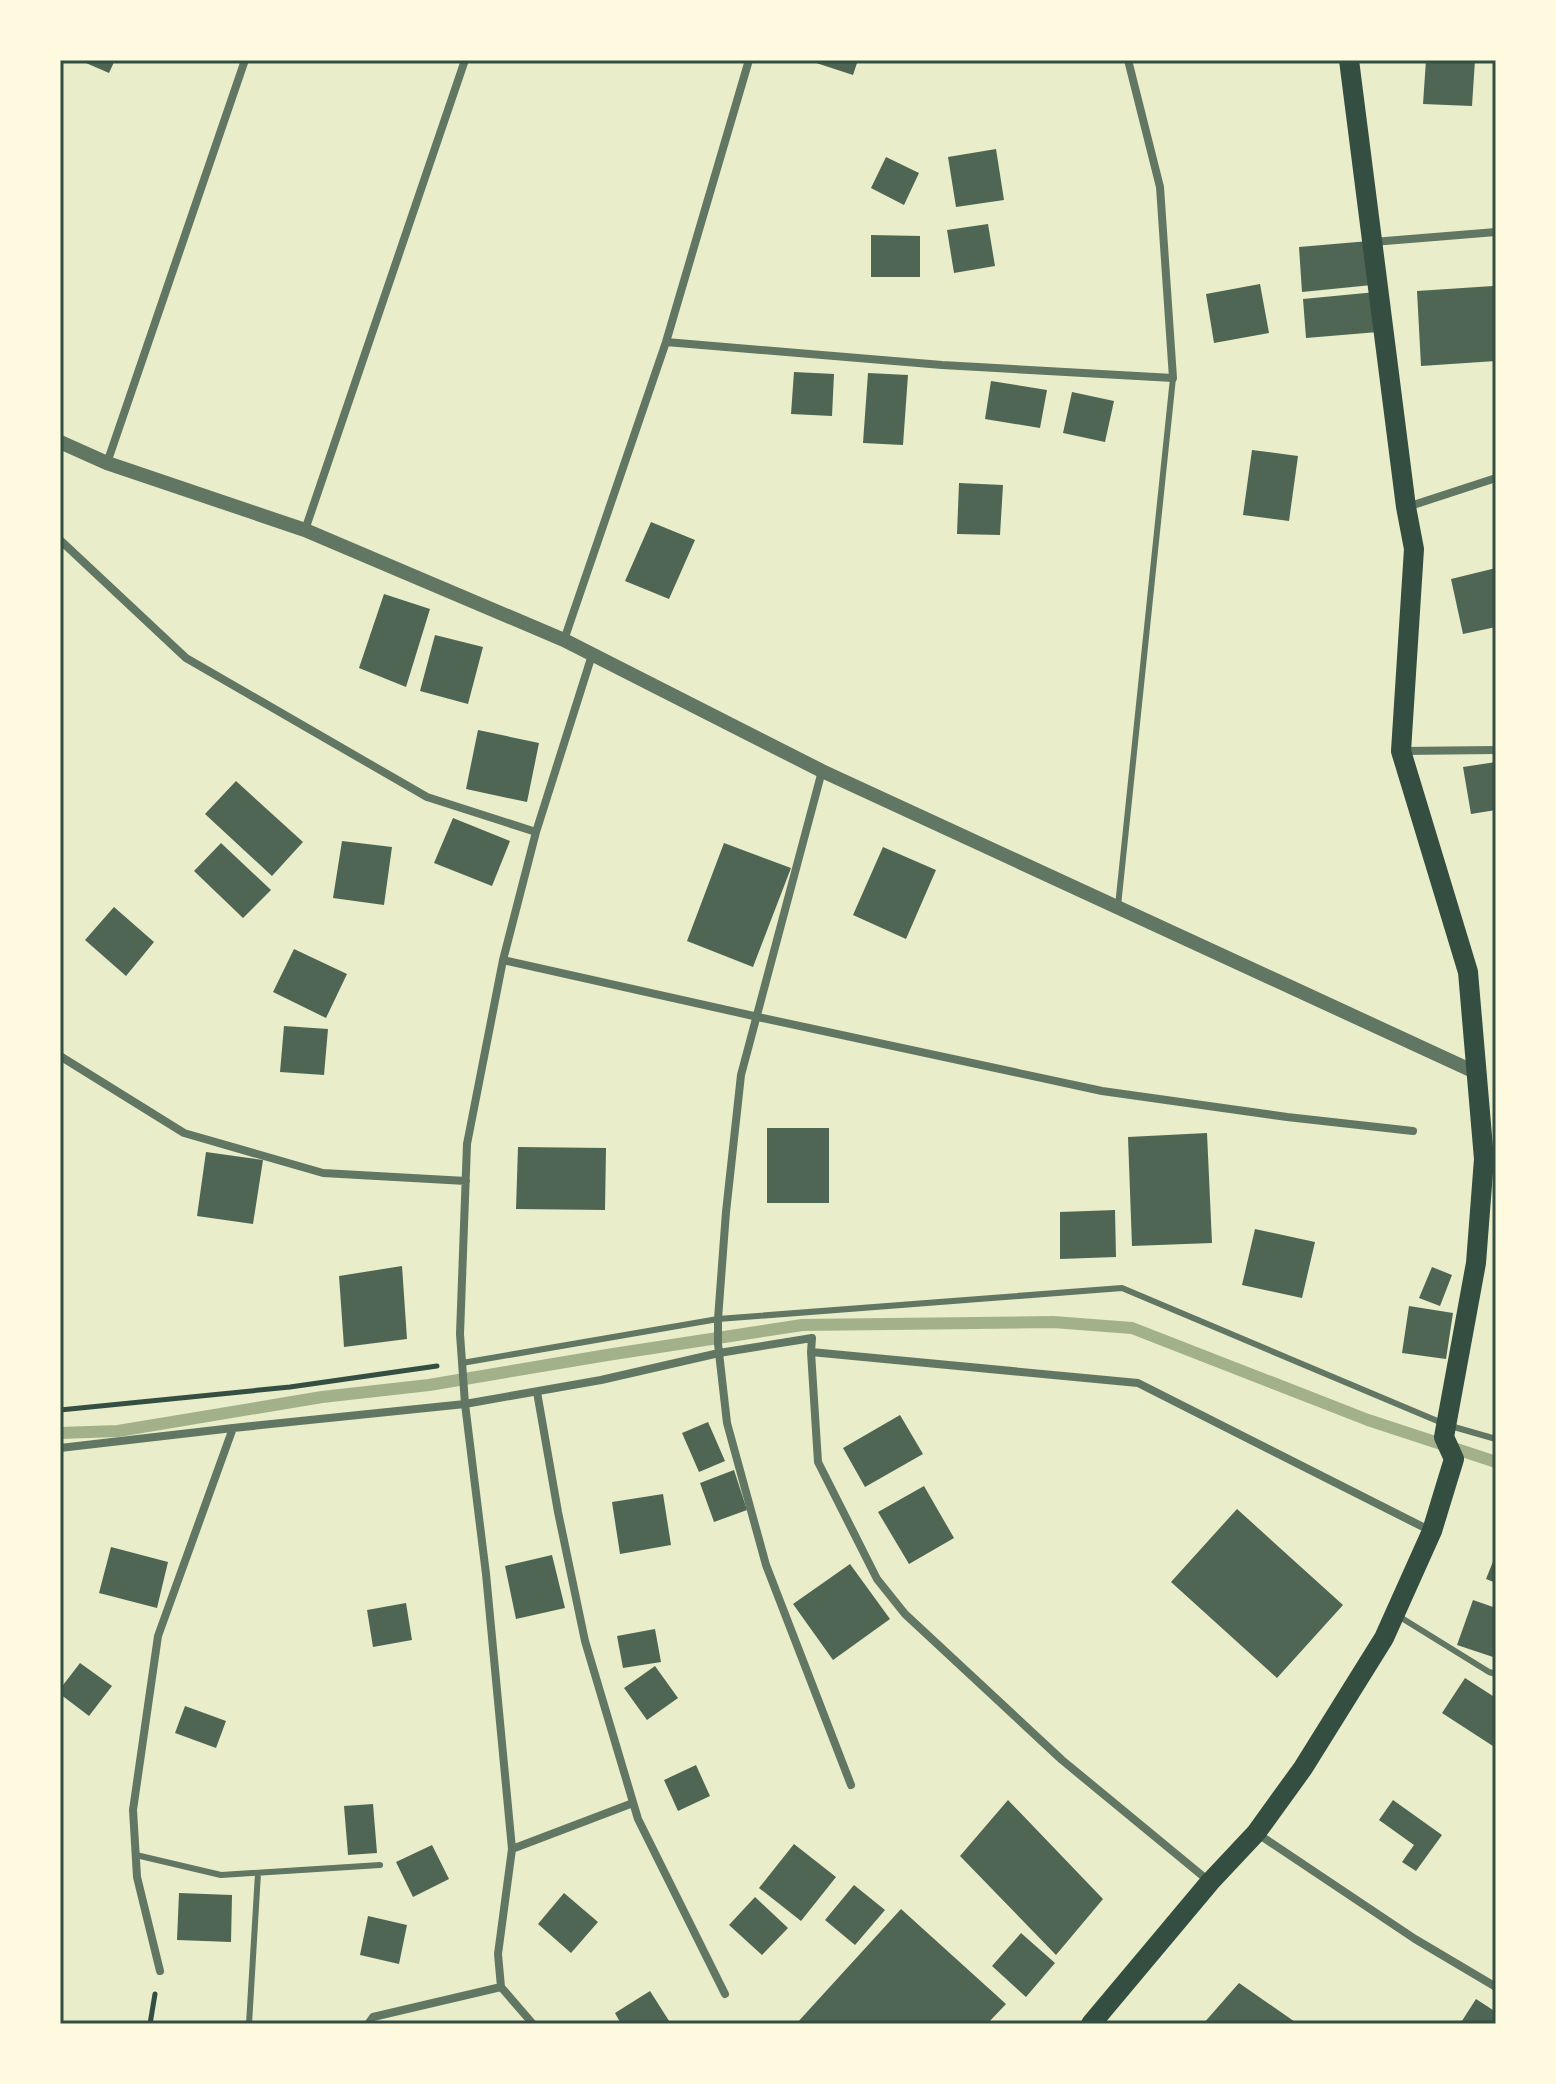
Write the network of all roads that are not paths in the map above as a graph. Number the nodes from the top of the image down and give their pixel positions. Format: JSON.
{"nodes":[{"id":1,"x":245,"y":60,"type":"edge"},
{"id":2,"x":465,"y":60,"type":"edge"},
{"id":3,"x":749,"y":60,"type":"edge"},
{"id":4,"x":1128,"y":60,"type":"edge"},
{"id":5,"x":1349,"y":60,"type":"edge"},
{"id":6,"x":1496,"y":232,"type":"edge"},
{"id":7,"x":1373,"y":242,"type":"junction"},
{"id":8,"x":666,"y":342,"type":"junction"},
{"id":9,"x":1173,"y":378,"type":"junction"},
{"id":10,"x":60,"y":442,"type":"edge"},
{"id":11,"x":107,"y":463,"type":"junction"},
{"id":12,"x":1496,"y":478,"type":"edge"},
{"id":13,"x":1406,"y":507,"type":"junction"},
{"id":14,"x":305,"y":530,"type":"junction"},
{"id":15,"x":60,"y":540,"type":"edge"},
{"id":16,"x":564,"y":640,"type":"junction"},
{"id":17,"x":592,"y":655,"type":"junction"},
{"id":18,"x":1496,"y":750,"type":"edge"},
{"id":19,"x":1401,"y":751,"type":"junction"},
{"id":20,"x":822,"y":771,"type":"junction"},
{"id":21,"x":536,"y":832,"type":"junction"},
{"id":22,"x":1118,"y":906,"type":"junction"},
{"id":23,"x":503,"y":960,"type":"junction"},
{"id":24,"x":758,"y":1017,"type":"junction"},
{"id":25,"x":60,"y":1056,"type":"edge"},
{"id":26,"x":1477,"y":1073,"type":"junction"},
{"id":27,"x":1413,"y":1131,"type":"dead end"},
{"id":28,"x":1490,"y":1158,"type":"edge"},
{"id":29,"x":466,"y":1181,"type":"junction"},
{"id":30,"x":718,"y":1319,"type":"junction"},
{"id":31,"x":718,"y":1348,"type":"junction"},
{"id":32,"x":811,"y":1352,"type":"junction"},
{"id":33,"x":463,"y":1367,"type":"junction"},
{"id":34,"x":537,"y":1392,"type":"junction"},
{"id":35,"x":465,"y":1404,"type":"junction"},
{"id":36,"x":233,"y":1428,"type":"junction"},
{"id":37,"x":1445,"y":1431,"type":"junction"},
{"id":38,"x":1496,"y":1439,"type":"edge"},
{"id":39,"x":60,"y":1448,"type":"edge"},
{"id":40,"x":1432,"y":1531,"type":"junction"},
{"id":41,"x":1395,"y":1614,"type":"junction"},
{"id":42,"x":1496,"y":1674,"type":"edge"},
{"id":43,"x":851,"y":1785,"type":"dead end"},
{"id":44,"x":633,"y":1803,"type":"junction"},
{"id":45,"x":1256,"y":1833,"type":"junction"},
{"id":46,"x":512,"y":1849,"type":"junction"},
{"id":47,"x":136,"y":1855,"type":"junction"},
{"id":48,"x":380,"y":1865,"type":"dead end"},
{"id":49,"x":258,"y":1873,"type":"junction"},
{"id":50,"x":1210,"y":1882,"type":"junction"},
{"id":51,"x":160,"y":1971,"type":"dead end"},
{"id":52,"x":501,"y":1987,"type":"junction"},
{"id":53,"x":1496,"y":1987,"type":"edge"},
{"id":54,"x":725,"y":1994,"type":"dead end"},
{"id":55,"x":249,"y":2024,"type":"edge"},
{"id":56,"x":368,"y":2024,"type":"edge"},
{"id":57,"x":533,"y":2024,"type":"edge"},
{"id":58,"x":1091,"y":2024,"type":"edge"}],
"edges":[{"from":1,"to":11,"type":"street"},
{"from":2,"to":14,"type":"street"},
{"from":3,"to":8,"type":"street"},
{"from":4,"to":9,"type":"street"},
{"from":5,"to":7,"type":"main road"},
{"from":6,"to":7,"type":"street"},
{"from":7,"to":13,"type":"main road"},
{"from":8,"to":9,"type":"street"},
{"from":8,"to":16,"type":"street"},
{"from":9,"to":22,"type":"lane"},
{"from":10,"to":11,"type":"street"},
{"from":11,"to":14,"type":"street"},
{"from":12,"to":13,"type":"street"},
{"from":13,"to":19,"type":"main road"},
{"from":14,"to":16,"type":"street"},
{"from":15,"to":21,"type":"street"},
{"from":16,"to":17,"type":"street"},
{"from":17,"to":20,"type":"street"},
{"from":17,"to":21,"type":"street"},
{"from":18,"to":19,"type":"street"},
{"from":19,"to":26,"type":"main road"},
{"from":20,"to":22,"type":"street"},
{"from":20,"to":24,"type":"street"},
{"from":21,"to":23,"type":"street"},
{"from":22,"to":26,"type":"street"},
{"from":23,"to":24,"type":"street"},
{"from":23,"to":29,"type":"street"},
{"from":24,"to":27,"type":"street"},
{"from":24,"to":30,"type":"street"},
{"from":25,"to":29,"type":"street"},
{"from":26,"to":28,"type":"main road"},
{"from":28,"to":37,"type":"main road"},
{"from":29,"to":33,"type":"street"},
{"from":30,"to":31,"type":"street"},
{"from":30,"to":33,"type":"lane"},
{"from":30,"to":37,"type":"lane"},
{"from":31,"to":32,"type":"street"},
{"from":31,"to":34,"type":"street"},
{"from":31,"to":43,"type":"street"},
{"from":32,"to":40,"type":"street"},
{"from":32,"to":50,"type":"street"},
{"from":33,"to":35,"type":"street"},
{"from":34,"to":35,"type":"street"},
{"from":34,"to":44,"type":"street"},
{"from":35,"to":36,"type":"street"},
{"from":35,"to":46,"type":"street"},
{"from":36,"to":39,"type":"street"},
{"from":36,"to":47,"type":"street"},
{"from":37,"to":38,"type":"lane"},
{"from":37,"to":40,"type":"main road"},
{"from":40,"to":41,"type":"main road"},
{"from":41,"to":42,"type":"lane"},
{"from":41,"to":45,"type":"main road"},
{"from":44,"to":46,"type":"street"},
{"from":44,"to":54,"type":"street"},
{"from":45,"to":50,"type":"main road"},
{"from":45,"to":53,"type":"street"},
{"from":46,"to":52,"type":"street"},
{"from":47,"to":49,"type":"lane"},
{"from":47,"to":51,"type":"street"},
{"from":48,"to":49,"type":"lane"},
{"from":49,"to":55,"type":"lane"},
{"from":50,"to":58,"type":"main road"},
{"from":52,"to":56,"type":"street"},
{"from":52,"to":57,"type":"street"}]}
